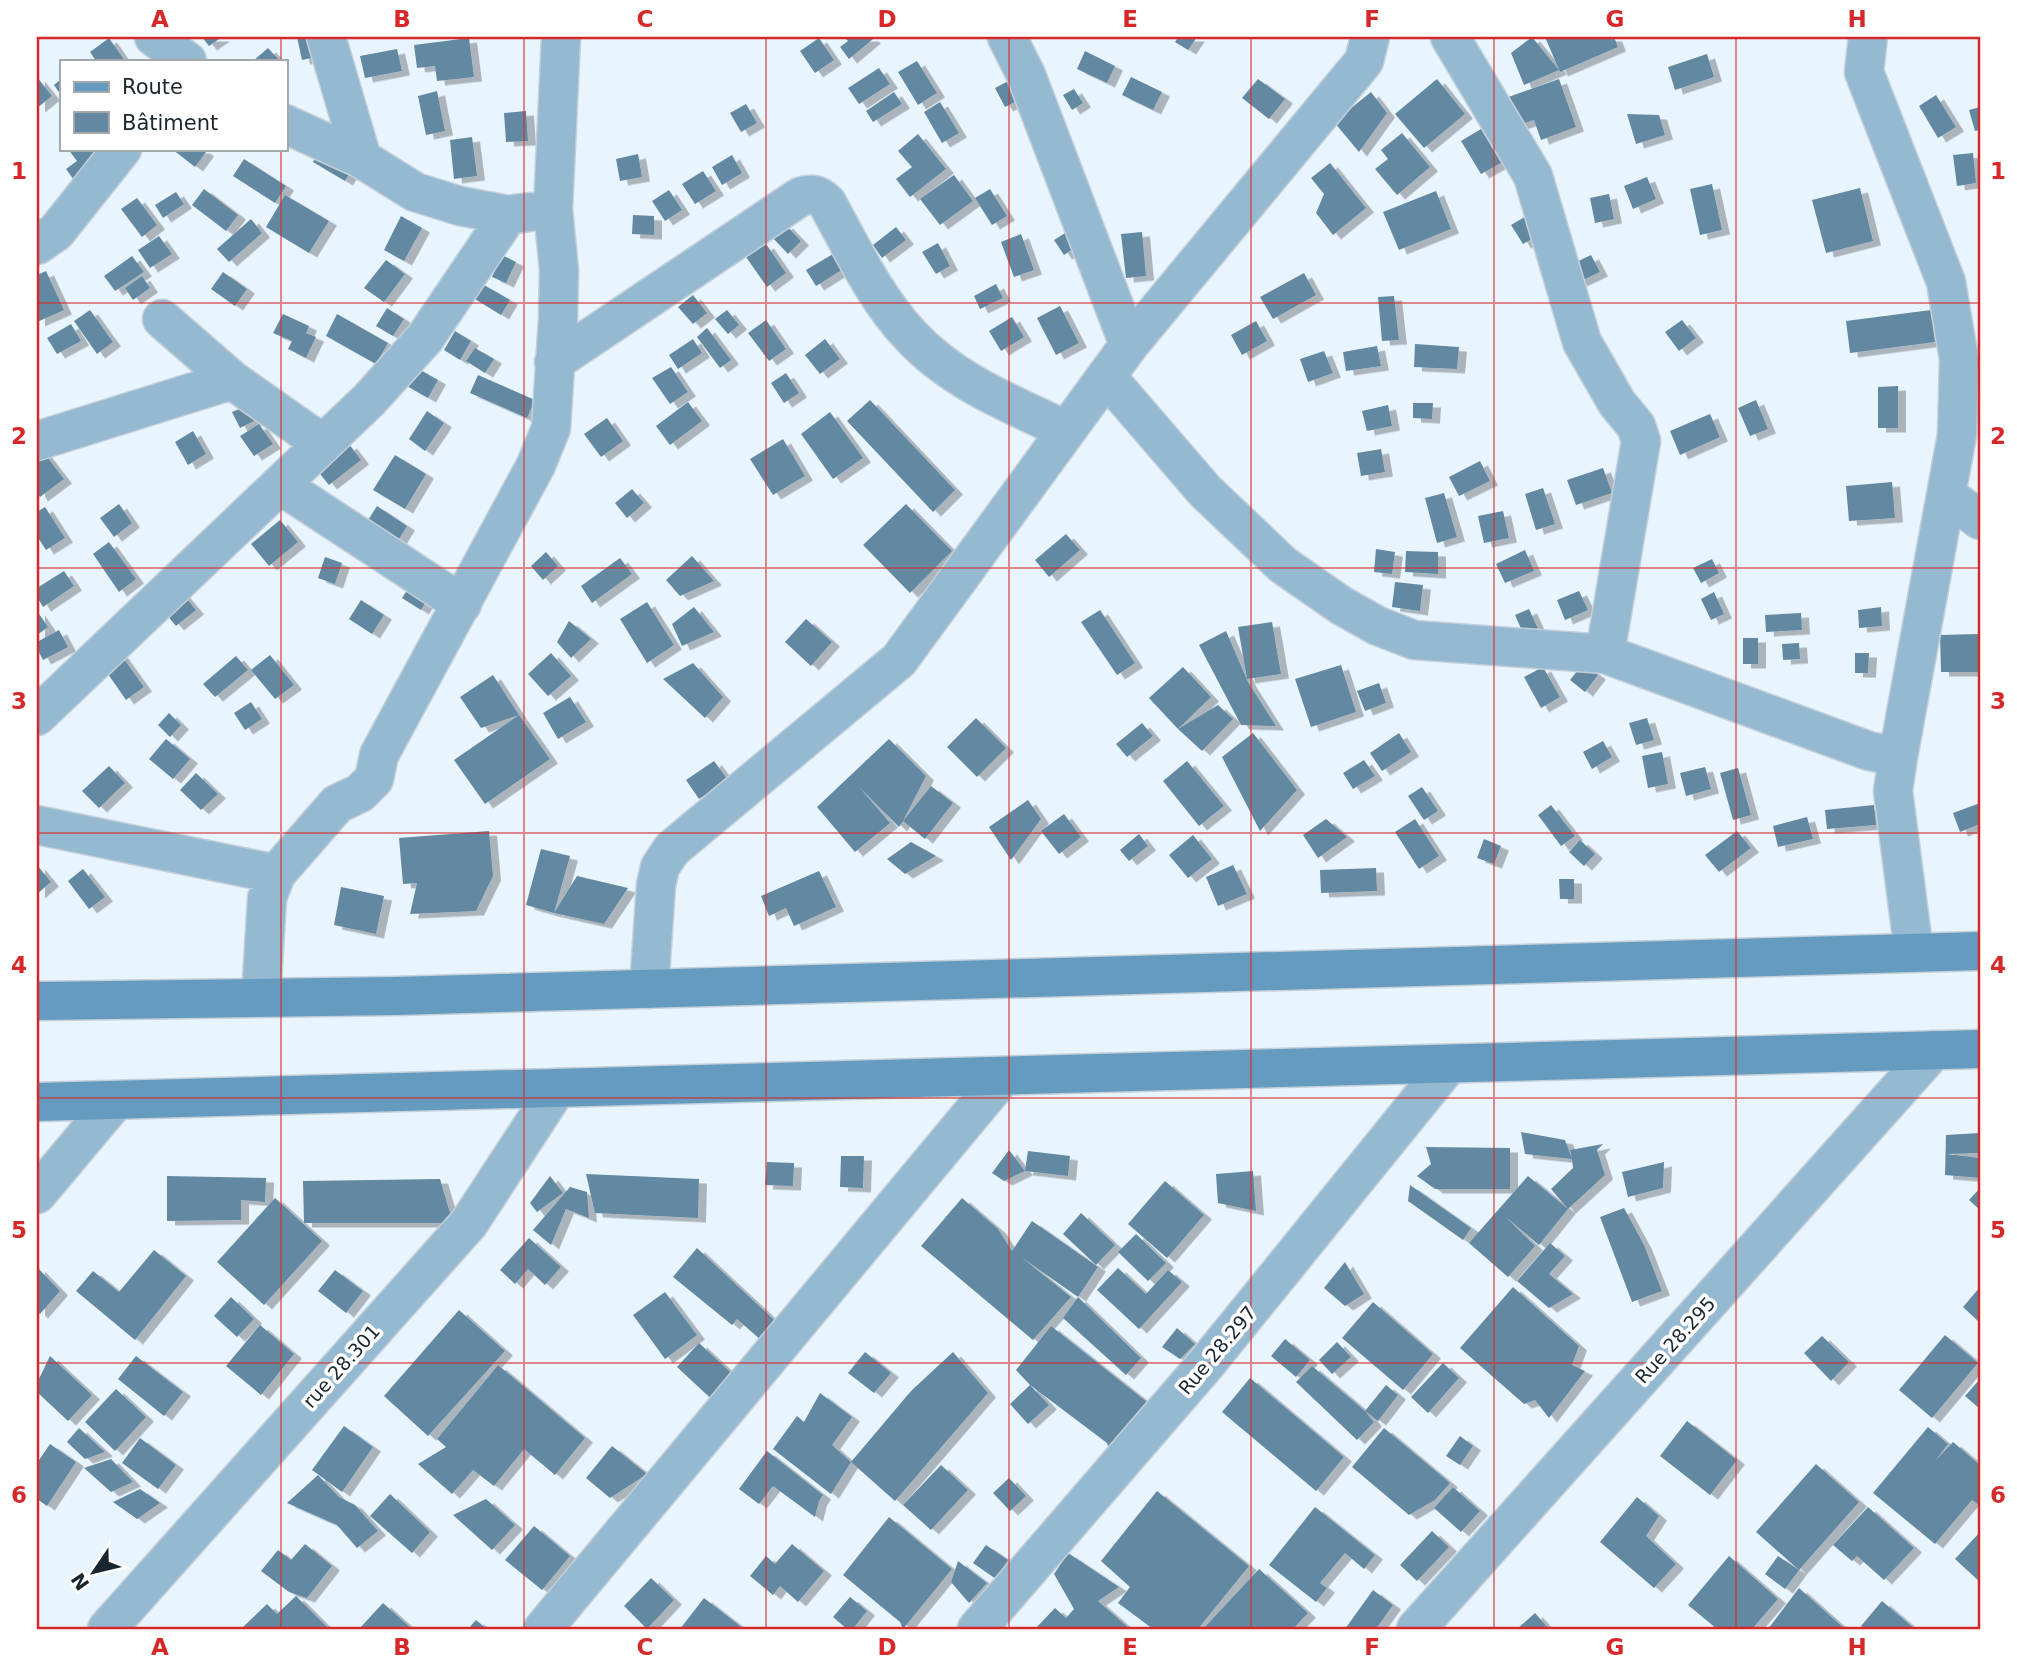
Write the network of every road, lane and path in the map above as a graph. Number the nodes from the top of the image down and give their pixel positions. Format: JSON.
{"nodes":[{"id":1,"x":154,"y":37,"type":"edge"},
{"id":2,"x":326,"y":37,"type":"edge"},
{"id":3,"x":561,"y":37,"type":"edge"},
{"id":4,"x":1007,"y":37,"type":"edge"},
{"id":5,"x":1451,"y":37,"type":"edge"},
{"id":6,"x":1868,"y":37,"type":"edge"},
{"id":7,"x":1375,"y":45,"type":"edge"},
{"id":8,"x":186,"y":60,"type":"edge"},
{"id":9,"x":287,"y":125,"type":"edge"},
{"id":10,"x":121,"y":150,"type":"edge"},
{"id":11,"x":362,"y":159,"type":"junction"},
{"id":12,"x":553,"y":209,"type":"junction"},
{"id":13,"x":508,"y":215,"type":"junction"},
{"id":14,"x":37,"y":245,"type":"edge"},
{"id":15,"x":162,"y":318,"type":"dead end"},
{"id":16,"x":1129,"y":345,"type":"junction"},
{"id":17,"x":554,"y":362,"type":"junction"},
{"id":18,"x":1106,"y":376,"type":"junction"},
{"id":19,"x":232,"y":380,"type":"junction"},
{"id":20,"x":1066,"y":430,"type":"junction"},
{"id":21,"x":37,"y":441,"type":"edge"},
{"id":22,"x":323,"y":444,"type":"junction"},
{"id":23,"x":280,"y":485,"type":"junction"},
{"id":24,"x":1947,"y":495,"type":"junction"},
{"id":25,"x":1980,"y":520,"type":"edge"},
{"id":26,"x":462,"y":604,"type":"junction"},
{"id":27,"x":1605,"y":654,"type":"junction"},
{"id":28,"x":37,"y":716,"type":"edge"},
{"id":29,"x":1898,"y":757,"type":"junction"},
{"id":30,"x":37,"y":825,"type":"edge"},
{"id":31,"x":276,"y":874,"type":"junction"},
{"id":32,"x":1980,"y":951,"type":"edge"},
{"id":33,"x":1914,"y":953,"type":"junction"},
{"id":34,"x":649,"y":989,"type":"junction"},
{"id":35,"x":261,"y":997,"type":"junction"},
{"id":36,"x":37,"y":1001,"type":"edge"},
{"id":37,"x":1980,"y":1049,"type":"edge"},
{"id":38,"x":1934,"y":1050,"type":"junction"},
{"id":39,"x":1448,"y":1064,"type":"junction"},
{"id":40,"x":1003,"y":1076,"type":"junction"},
{"id":41,"x":557,"y":1088,"type":"junction"},
{"id":42,"x":115,"y":1101,"type":"junction"},
{"id":43,"x":37,"y":1102,"type":"edge"},
{"id":44,"x":37,"y":1194,"type":"edge"},
{"id":45,"x":107,"y":1629,"type":"edge"},
{"id":46,"x":543,"y":1629,"type":"edge"},
{"id":47,"x":977,"y":1629,"type":"edge"},
{"id":48,"x":1416,"y":1629,"type":"edge"}],
"edges":[{"from":1,"to":8,"type":"street"},
{"from":2,"to":11,"type":"street"},
{"from":3,"to":12,"type":"street"},
{"from":4,"to":16,"type":"street"},
{"from":5,"to":27,"type":"street"},
{"from":6,"to":24,"type":"street"},
{"from":7,"to":16,"type":"street"},
{"from":9,"to":11,"type":"street"},
{"from":10,"to":14,"type":"street"},
{"from":11,"to":13,"type":"street"},
{"from":12,"to":13,"type":"street"},
{"from":12,"to":17,"type":"street"},
{"from":13,"to":22,"type":"street"},
{"from":15,"to":19,"type":"street"},
{"from":16,"to":18,"type":"street"},
{"from":17,"to":20,"type":"street"},
{"from":17,"to":26,"type":"street"},
{"from":18,"to":20,"type":"street"},
{"from":18,"to":27,"type":"street"},
{"from":19,"to":21,"type":"street"},
{"from":19,"to":22,"type":"street"},
{"from":20,"to":34,"type":"street"},
{"from":22,"to":23,"type":"street"},
{"from":23,"to":26,"type":"street"},
{"from":23,"to":28,"type":"street"},
{"from":24,"to":25,"type":"street"},
{"from":24,"to":29,"type":"street"},
{"from":26,"to":31,"type":"street"},
{"from":27,"to":29,"type":"street"},
{"from":29,"to":33,"type":"street"},
{"from":30,"to":31,"type":"street"},
{"from":31,"to":35,"type":"street"},
{"from":32,"to":33,"type":"main road"},
{"from":33,"to":34,"type":"main road"},
{"from":34,"to":35,"type":"main road"},
{"from":35,"to":36,"type":"main road"},
{"from":37,"to":38,"type":"main road"},
{"from":38,"to":39,"type":"main road"},
{"from":38,"to":48,"type":"street","name":"Rue 28.295"},
{"from":39,"to":40,"type":"main road"},
{"from":39,"to":47,"type":"street","name":"Rue 28.297"},
{"from":40,"to":41,"type":"main road"},
{"from":40,"to":46,"type":"street"},
{"from":41,"to":42,"type":"main road"},
{"from":41,"to":45,"type":"street","name":"rue 28.301"},
{"from":42,"to":43,"type":"main road"},
{"from":42,"to":44,"type":"street"}]}
